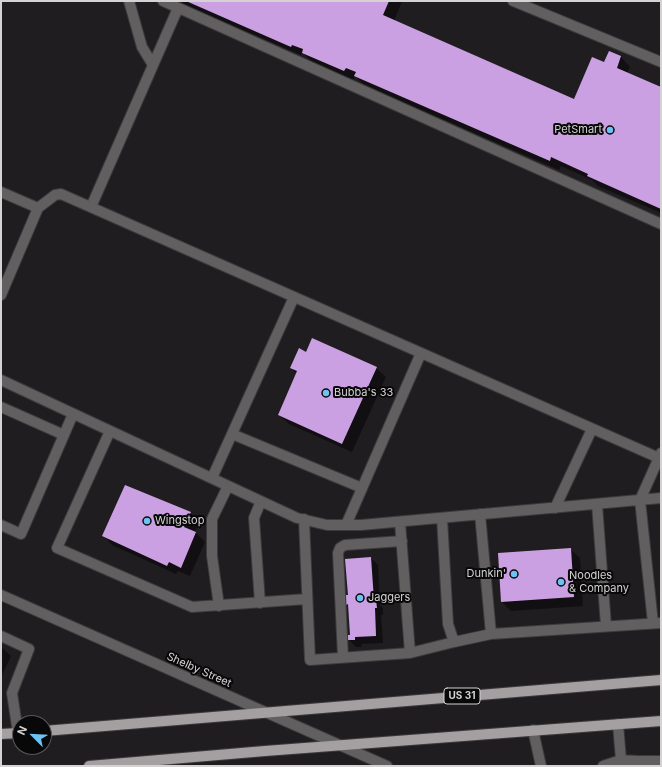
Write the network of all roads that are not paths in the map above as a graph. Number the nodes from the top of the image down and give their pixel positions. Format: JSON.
{"nodes":[{"id":1,"x":129,"y":1,"type":"edge"},
{"id":2,"x":163,"y":1,"type":"edge"},
{"id":3,"x":513,"y":1,"type":"edge"},
{"id":4,"x":178,"y":8,"type":"junction"},
{"id":5,"x":661,"y":62,"type":"edge"},
{"id":6,"x":153,"y":65,"type":"junction"},
{"id":7,"x":1,"y":192,"type":"edge"},
{"id":8,"x":91,"y":207,"type":"junction"},
{"id":9,"x":38,"y":208,"type":"junction"},
{"id":10,"x":661,"y":224,"type":"edge"},
{"id":11,"x":1,"y":295,"type":"edge"},
{"id":12,"x":294,"y":297,"type":"junction"},
{"id":13,"x":421,"y":353,"type":"junction"},
{"id":14,"x":2,"y":382,"type":"edge"},
{"id":15,"x":1,"y":407,"type":"edge"},
{"id":16,"x":73,"y":414,"type":"junction"},
{"id":17,"x":592,"y":429,"type":"junction"},
{"id":18,"x":110,"y":431,"type":"junction"},
{"id":19,"x":232,"y":434,"type":"junction"},
{"id":20,"x":64,"y":435,"type":"junction"},
{"id":21,"x":660,"y":456,"type":"edge"},
{"id":22,"x":212,"y":478,"type":"junction"},
{"id":23,"x":228,"y":486,"type":"junction"},
{"id":24,"x":362,"y":488,"type":"junction"},
{"id":25,"x":661,"y":498,"type":"edge"},
{"id":26,"x":640,"y":500,"type":"junction"},
{"id":27,"x":261,"y":501,"type":"junction"},
{"id":28,"x":597,"y":504,"type":"junction"},
{"id":29,"x":555,"y":508,"type":"junction"},
{"id":30,"x":480,"y":514,"type":"junction"},
{"id":31,"x":442,"y":518,"type":"junction"},
{"id":32,"x":304,"y":519,"type":"junction"},
{"id":33,"x":400,"y":522,"type":"junction"},
{"id":34,"x":1,"y":525,"type":"edge"},
{"id":35,"x":346,"y":525,"type":"junction"},
{"id":36,"x":402,"y":541,"type":"junction"},
{"id":37,"x":1,"y":595,"type":"edge"},
{"id":38,"x":307,"y":599,"type":"junction"},
{"id":39,"x":260,"y":603,"type":"junction"},
{"id":40,"x":219,"y":606,"type":"junction"},
{"id":41,"x":657,"y":623,"type":"edge"},
{"id":42,"x":606,"y":626,"type":"junction"},
{"id":43,"x":492,"y":634,"type":"junction"},
{"id":44,"x":1,"y":636,"type":"edge"},
{"id":45,"x":454,"y":642,"type":"junction"},
{"id":46,"x":410,"y":653,"type":"junction"},
{"id":47,"x":343,"y":657,"type":"junction"},
{"id":48,"x":661,"y":680,"type":"edge"},
{"id":49,"x":1,"y":693,"type":"edge"},
{"id":50,"x":12,"y":693,"type":"junction"},
{"id":51,"x":264,"y":712,"type":"junction"},
{"id":52,"x":16,"y":715,"type":"edge"},
{"id":53,"x":661,"y":721,"type":"edge"},
{"id":54,"x":618,"y":724,"type":"junction"},
{"id":55,"x":52,"y":729,"type":"edge"},
{"id":56,"x":533,"y":730,"type":"junction"},
{"id":57,"x":12,"y":733,"type":"edge"},
{"id":58,"x":1,"y":734,"type":"edge"},
{"id":59,"x":342,"y":746,"type":"junction"},
{"id":60,"x":621,"y":760,"type":"junction"},
{"id":61,"x":661,"y":761,"type":"edge"},
{"id":62,"x":642,"y":763,"type":"edge"},
{"id":63,"x":89,"y":766,"type":"edge"},
{"id":64,"x":387,"y":766,"type":"edge"},
{"id":65,"x":541,"y":766,"type":"edge"},
{"id":66,"x":603,"y":766,"type":"edge"}],
"edges":[{"from":1,"to":6,"type":"street"},
{"from":2,"to":4,"type":"street"},
{"from":3,"to":5,"type":"street"},
{"from":4,"to":6,"type":"street"},
{"from":4,"to":10,"type":"street"},
{"from":6,"to":8,"type":"street"},
{"from":7,"to":9,"type":"street"},
{"from":8,"to":9,"type":"street"},
{"from":8,"to":12,"type":"street"},
{"from":9,"to":11,"type":"street"},
{"from":12,"to":13,"type":"street"},
{"from":12,"to":19,"type":"street"},
{"from":13,"to":17,"type":"street"},
{"from":13,"to":24,"type":"street"},
{"from":14,"to":16,"type":"street"},
{"from":15,"to":20,"type":"street"},
{"from":16,"to":18,"type":"street"},
{"from":16,"to":20,"type":"street"},
{"from":17,"to":21,"type":"street"},
{"from":17,"to":29,"type":"street"},
{"from":18,"to":22,"type":"street"},
{"from":18,"to":40,"type":"street"},
{"from":19,"to":22,"type":"street"},
{"from":19,"to":24,"type":"street"},
{"from":20,"to":34,"type":"street"},
{"from":21,"to":26,"type":"street"},
{"from":22,"to":23,"type":"street"},
{"from":23,"to":27,"type":"street"},
{"from":23,"to":40,"type":"street"},
{"from":24,"to":35,"type":"street"},
{"from":25,"to":26,"type":"street"},
{"from":26,"to":28,"type":"street"},
{"from":26,"to":41,"type":"street"},
{"from":27,"to":32,"type":"street"},
{"from":27,"to":39,"type":"street"},
{"from":28,"to":29,"type":"street"},
{"from":28,"to":42,"type":"street"},
{"from":29,"to":30,"type":"street"},
{"from":30,"to":31,"type":"street"},
{"from":30,"to":43,"type":"street"},
{"from":31,"to":33,"type":"street"},
{"from":31,"to":45,"type":"street"},
{"from":32,"to":35,"type":"street"},
{"from":32,"to":38,"type":"street"},
{"from":33,"to":35,"type":"street"},
{"from":33,"to":36,"type":"street"},
{"from":36,"to":46,"type":"street"},
{"from":36,"to":47,"type":"street"},
{"from":37,"to":51,"type":"street","name":"Shelby Street"},
{"from":38,"to":39,"type":"street"},
{"from":38,"to":47,"type":"street"},
{"from":39,"to":40,"type":"street"},
{"from":41,"to":42,"type":"street"},
{"from":42,"to":43,"type":"street"},
{"from":43,"to":45,"type":"street"},
{"from":44,"to":50,"type":"street"},
{"from":45,"to":46,"type":"street"},
{"from":46,"to":47,"type":"street"},
{"from":48,"to":51,"type":"main road","number":"US 31"},
{"from":49,"to":50,"type":"street"},
{"from":50,"to":52,"type":"street"},
{"from":51,"to":55,"type":"main road","number":"US 31"},
{"from":51,"to":59,"type":"street","name":"Shelby Street"},
{"from":53,"to":54,"type":"main road"},
{"from":54,"to":56,"type":"main road"},
{"from":54,"to":60,"type":"street"},
{"from":56,"to":59,"type":"main road"},
{"from":56,"to":65,"type":"street"},
{"from":57,"to":58,"type":"main road"},
{"from":59,"to":63,"type":"main road"},
{"from":59,"to":64,"type":"street","name":"Shelby Street"},
{"from":60,"to":62,"type":"street"},
{"from":60,"to":66,"type":"street"},
{"from":61,"to":62,"type":"street"}]}
